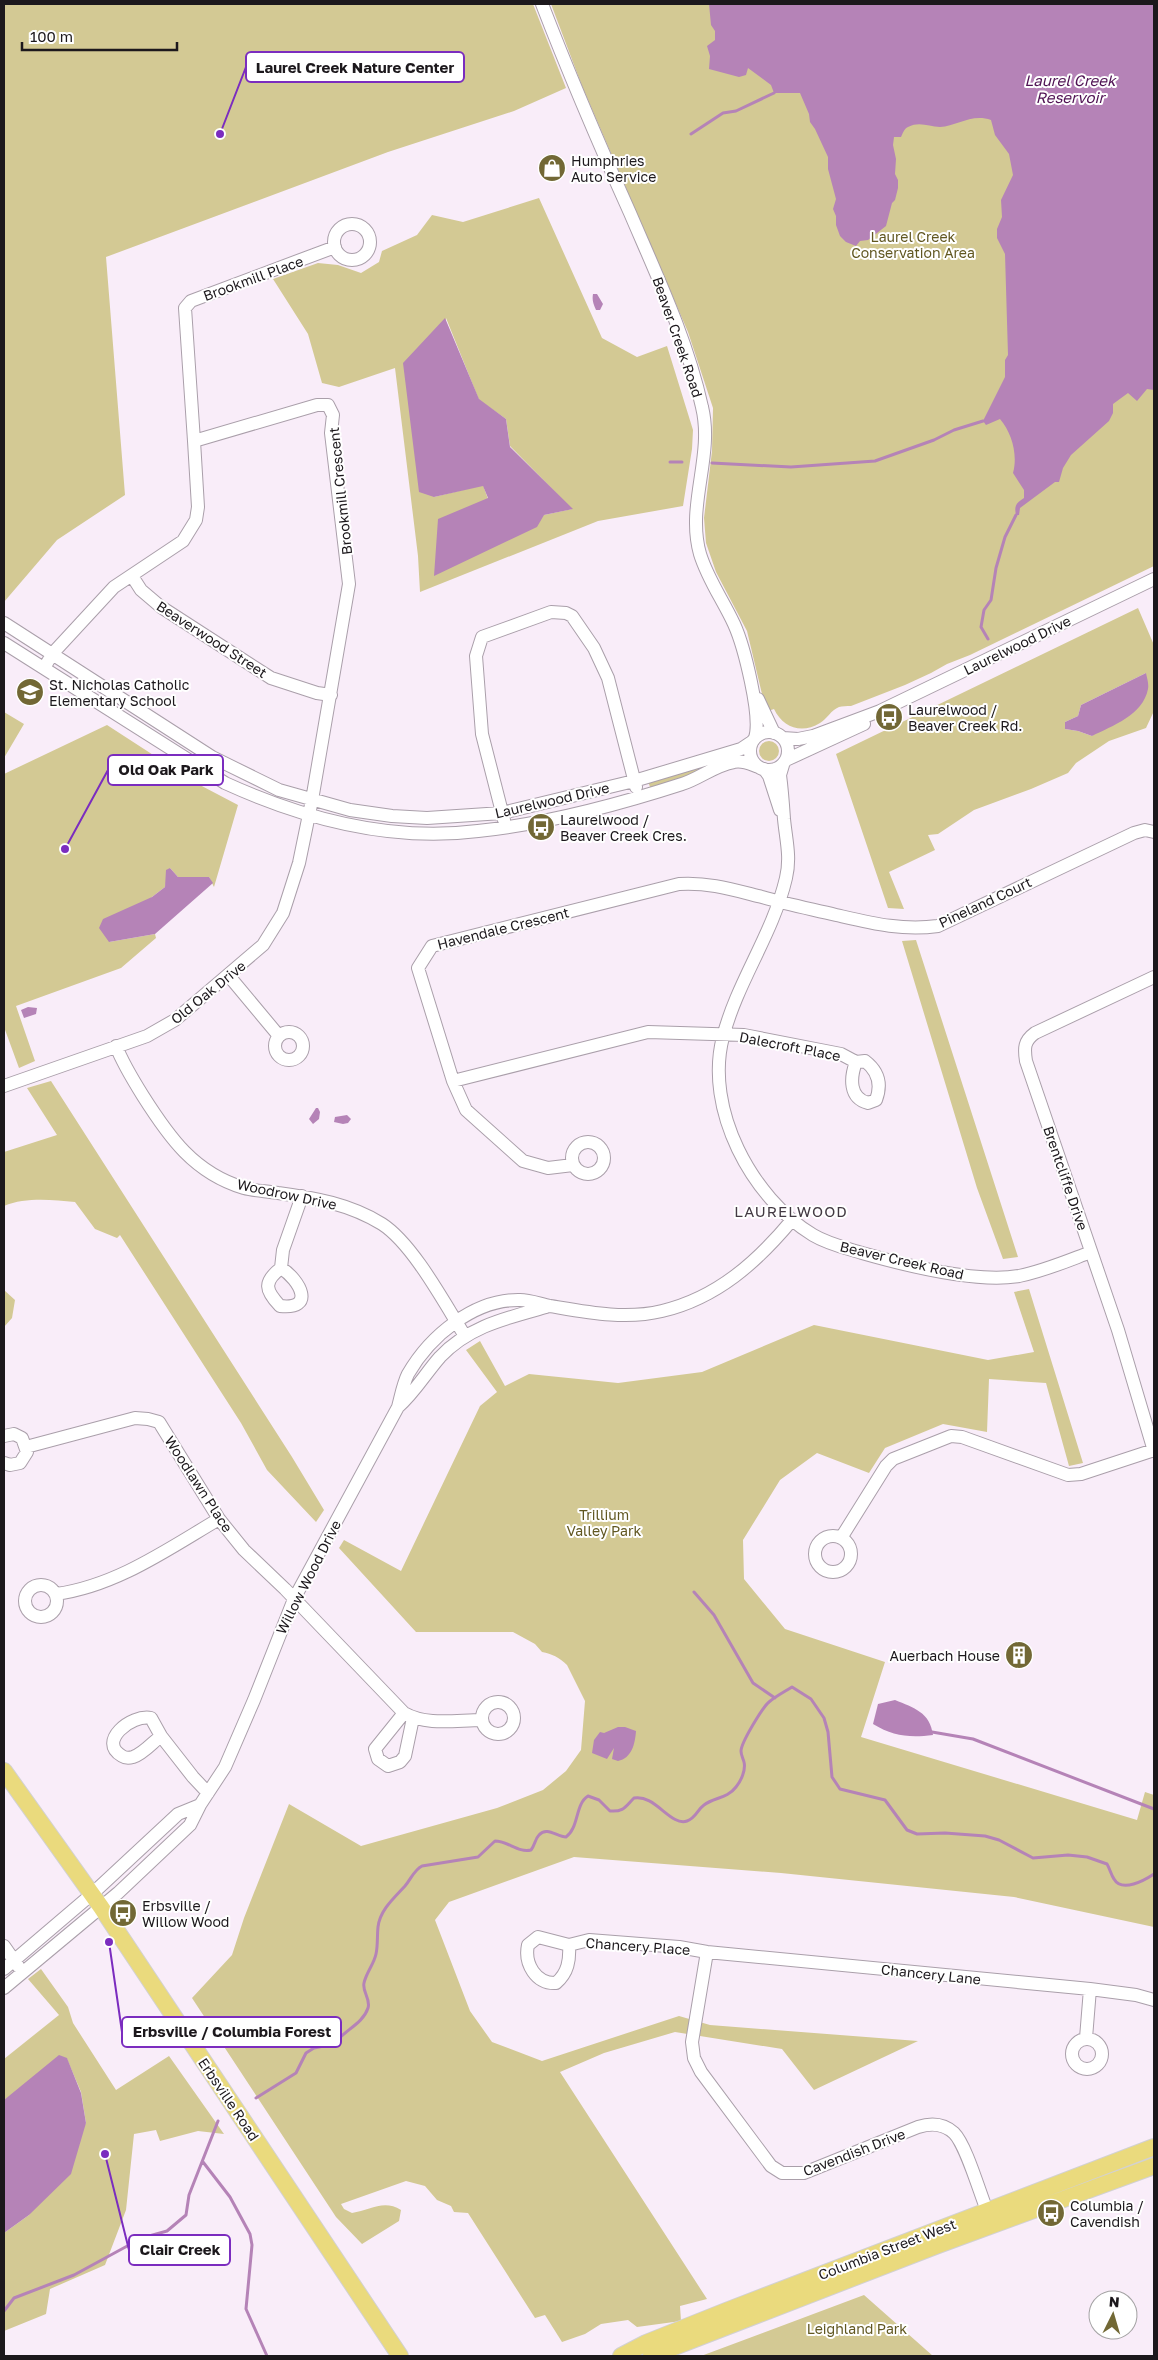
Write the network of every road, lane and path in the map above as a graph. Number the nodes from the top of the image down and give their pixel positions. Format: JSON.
{"nodes":[{"id":1,"x":542,"y":4,"type":"edge"},
{"id":2,"x":335,"y":247,"type":"dead end"},
{"id":3,"x":194,"y":441,"type":"junction"},
{"id":4,"x":132,"y":576,"type":"junction"},
{"id":5,"x":1154,"y":580,"type":"edge"},
{"id":6,"x":4,"y":623,"type":"edge"},
{"id":7,"x":4,"y":643,"type":"edge"},
{"id":8,"x":53,"y":653,"type":"junction"},
{"id":9,"x":44,"y":668,"type":"junction"},
{"id":10,"x":751,"y":681,"type":"junction"},
{"id":11,"x":331,"y":695,"type":"junction"},
{"id":12,"x":880,"y":711,"type":"junction"},
{"id":13,"x":778,"y":735,"type":"junction"},
{"id":14,"x":754,"y":739,"type":"junction"},
{"id":15,"x":785,"y":762,"type":"junction"},
{"id":16,"x":761,"y":768,"type":"junction"},
{"id":17,"x":634,"y":780,"type":"junction"},
{"id":18,"x":639,"y":796,"type":"junction"},
{"id":19,"x":312,"y":800,"type":"junction"},
{"id":20,"x":502,"y":813,"type":"junction"},
{"id":21,"x":308,"y":816,"type":"junction"},
{"id":22,"x":784,"y":820,"type":"junction"},
{"id":23,"x":505,"y":827,"type":"junction"},
{"id":24,"x":1154,"y":832,"type":"edge"},
{"id":25,"x":779,"y":902,"type":"junction"},
{"id":26,"x":229,"y":976,"type":"junction"},
{"id":27,"x":1154,"y":977,"type":"edge"},
{"id":28,"x":723,"y":1035,"type":"junction"},
{"id":29,"x":279,"y":1036,"type":"dead end"},
{"id":30,"x":116,"y":1046,"type":"junction"},
{"id":31,"x":856,"y":1062,"type":"dead end"},
{"id":32,"x":453,"y":1081,"type":"junction"},
{"id":33,"x":4,"y":1086,"type":"edge"},
{"id":34,"x":573,"y":1165,"type":"dead end"},
{"id":35,"x":302,"y":1196,"type":"junction"},
{"id":36,"x":792,"y":1220,"type":"junction"},
{"id":37,"x":1091,"y":1252,"type":"junction"},
{"id":38,"x":281,"y":1268,"type":"dead end"},
{"id":39,"x":548,"y":1306,"type":"junction"},
{"id":40,"x":456,"y":1322,"type":"junction"},
{"id":41,"x":465,"y":1336,"type":"junction"},
{"id":42,"x":398,"y":1407,"type":"junction"},
{"id":43,"x":4,"y":1436,"type":"edge"},
{"id":44,"x":26,"y":1446,"type":"junction"},
{"id":45,"x":1154,"y":1450,"type":"edge"},
{"id":46,"x":4,"y":1463,"type":"edge"},
{"id":47,"x":219,"y":1519,"type":"junction"},
{"id":48,"x":841,"y":1538,"type":"dead end"},
{"id":49,"x":56,"y":1594,"type":"dead end"},
{"id":50,"x":294,"y":1599,"type":"junction"},
{"id":51,"x":482,"y":1720,"type":"dead end"},
{"id":52,"x":161,"y":1736,"type":"dead end"},
{"id":53,"x":4,"y":1771,"type":"edge"},
{"id":54,"x":208,"y":1793,"type":"junction"},
{"id":55,"x":96,"y":1900,"type":"junction"},
{"id":56,"x":569,"y":1945,"type":"dead end"},
{"id":57,"x":4,"y":1946,"type":"edge"},
{"id":58,"x":707,"y":1952,"type":"junction"},
{"id":59,"x":9,"y":1964,"type":"edge"},
{"id":60,"x":22,"y":1972,"type":"junction"},
{"id":61,"x":4,"y":1988,"type":"edge"},
{"id":62,"x":1090,"y":1990,"type":"junction"},
{"id":63,"x":1154,"y":2000,"type":"edge"},
{"id":64,"x":1086,"y":2038,"type":"dead end"},
{"id":65,"x":1154,"y":2147,"type":"edge"},
{"id":66,"x":1154,"y":2166,"type":"edge"},
{"id":67,"x":990,"y":2218,"type":"junction"},
{"id":68,"x":400,"y":2356,"type":"edge"},
{"id":69,"x":621,"y":2356,"type":"edge"},
{"id":70,"x":651,"y":2356,"type":"edge"}],
"edges":[{"from":1,"to":10,"type":"street","name":"Beaver Creek Road"},
{"from":2,"to":3,"type":"street","name":"Brookmill Place"},
{"from":3,"to":4,"type":"street"},
{"from":3,"to":11,"type":"street","name":"Brookmill Crescent"},
{"from":4,"to":8,"type":"street"},
{"from":4,"to":11,"type":"street","name":"Beaverwood Street"},
{"from":5,"to":12,"type":"street","name":"Laurelwood Drive"},
{"from":6,"to":8,"type":"street","name":"Laurelwood Drive"},
{"from":7,"to":9,"type":"street","name":"Laurelwood Drive"},
{"from":8,"to":9,"type":"street"},
{"from":8,"to":19,"type":"street","name":"Laurelwood Drive"},
{"from":9,"to":21,"type":"street","name":"Laurelwood Drive"},
{"from":10,"to":13,"type":"street","name":"Beaver Creek Road"},
{"from":10,"to":14,"type":"street","name":"Beaver Creek Road"},
{"from":11,"to":19,"type":"street","name":"Brookmill Crescent"},
{"from":12,"to":13,"type":"street","name":"Laurelwood Drive"},
{"from":12,"to":15,"type":"street","name":"Laurelwood Drive"},
{"from":13,"to":14,"type":"street"},
{"from":13,"to":15,"type":"street"},
{"from":14,"to":16,"type":"street"},
{"from":14,"to":17,"type":"street","name":"Laurelwood Drive"},
{"from":15,"to":16,"type":"street"},
{"from":15,"to":22,"type":"street","name":"Beaver Creek Road"},
{"from":16,"to":18,"type":"street","name":"Laurelwood Drive"},
{"from":16,"to":22,"type":"street","name":"Beaver Creek Road"},
{"from":17,"to":18,"type":"street"},
{"from":17,"to":20,"type":"street","name":"Laurelwood Drive"},
{"from":17,"to":20,"type":"street"},
{"from":18,"to":23,"type":"street","name":"Laurelwood Drive"},
{"from":19,"to":20,"type":"street","name":"Laurelwood Drive"},
{"from":19,"to":21,"type":"street","name":"Old Oak Drive"},
{"from":20,"to":23,"type":"street"},
{"from":21,"to":23,"type":"street","name":"Laurelwood Drive"},
{"from":21,"to":26,"type":"street","name":"Old Oak Drive"},
{"from":22,"to":25,"type":"street","name":"Beaver Creek Road"},
{"from":24,"to":25,"type":"street","name":"Pineland Court"},
{"from":25,"to":28,"type":"street","name":"Beaver Creek Road"},
{"from":25,"to":32,"type":"street","name":"Havendale Crescent"},
{"from":26,"to":29,"type":"street"},
{"from":26,"to":30,"type":"street","name":"Old Oak Drive"},
{"from":27,"to":37,"type":"street","name":"Brentcliffe Drive"},
{"from":28,"to":31,"type":"street","name":"Dalecroft Place"},
{"from":28,"to":32,"type":"street"},
{"from":28,"to":36,"type":"street","name":"Beaver Creek Road"},
{"from":30,"to":33,"type":"street","name":"Old Oak Drive"},
{"from":30,"to":35,"type":"street","name":"Woodrow Drive"},
{"from":32,"to":34,"type":"street","name":"Havendale Crescent"},
{"from":35,"to":38,"type":"street"},
{"from":35,"to":40,"type":"street","name":"Woodrow Drive"},
{"from":36,"to":37,"type":"street","name":"Beaver Creek Road"},
{"from":36,"to":39,"type":"street","name":"Willow Wood Drive"},
{"from":37,"to":45,"type":"street","name":"Brentcliffe Drive"},
{"from":39,"to":40,"type":"street","name":"Willow Wood Drive"},
{"from":39,"to":41,"type":"street","name":"Willow Wood Drive"},
{"from":40,"to":41,"type":"street","name":"Woodrow Drive"},
{"from":40,"to":42,"type":"street","name":"Willow Wood Drive"},
{"from":41,"to":42,"type":"street","name":"Willow Wood Drive"},
{"from":42,"to":50,"type":"street","name":"Willow Wood Drive"},
{"from":43,"to":44,"type":"street"},
{"from":44,"to":46,"type":"street"},
{"from":44,"to":47,"type":"street","name":"Woodlawn Place"},
{"from":45,"to":48,"type":"street"},
{"from":47,"to":49,"type":"street"},
{"from":47,"to":50,"type":"street","name":"Woodlawn Place"},
{"from":50,"to":51,"type":"street","name":"Woodlawn Place"},
{"from":50,"to":54,"type":"street","name":"Willow Wood Drive"},
{"from":52,"to":54,"type":"street"},
{"from":53,"to":55,"type":"main road","name":"Erbsville Road"},
{"from":54,"to":55,"type":"street","name":"Willow Wood Drive"},
{"from":55,"to":59,"type":"street"},
{"from":55,"to":60,"type":"street"},
{"from":55,"to":68,"type":"main road","name":"Erbsville Road"},
{"from":56,"to":58,"type":"street","name":"Chancery Place"},
{"from":57,"to":59,"type":"street"},
{"from":58,"to":62,"type":"street","name":"Chancery Lane"},
{"from":58,"to":67,"type":"street","name":"Cavendish Drive"},
{"from":59,"to":60,"type":"street"},
{"from":60,"to":61,"type":"street"},
{"from":62,"to":63,"type":"street","name":"Chancery Lane"},
{"from":62,"to":64,"type":"street"},
{"from":65,"to":67,"type":"main road","name":"Columbia Street West"},
{"from":66,"to":67,"type":"main road","name":"Columbia Street West"},
{"from":67,"to":69,"type":"main road","name":"Columbia Street West"},
{"from":67,"to":70,"type":"main road","name":"Columbia Street West"}]}
